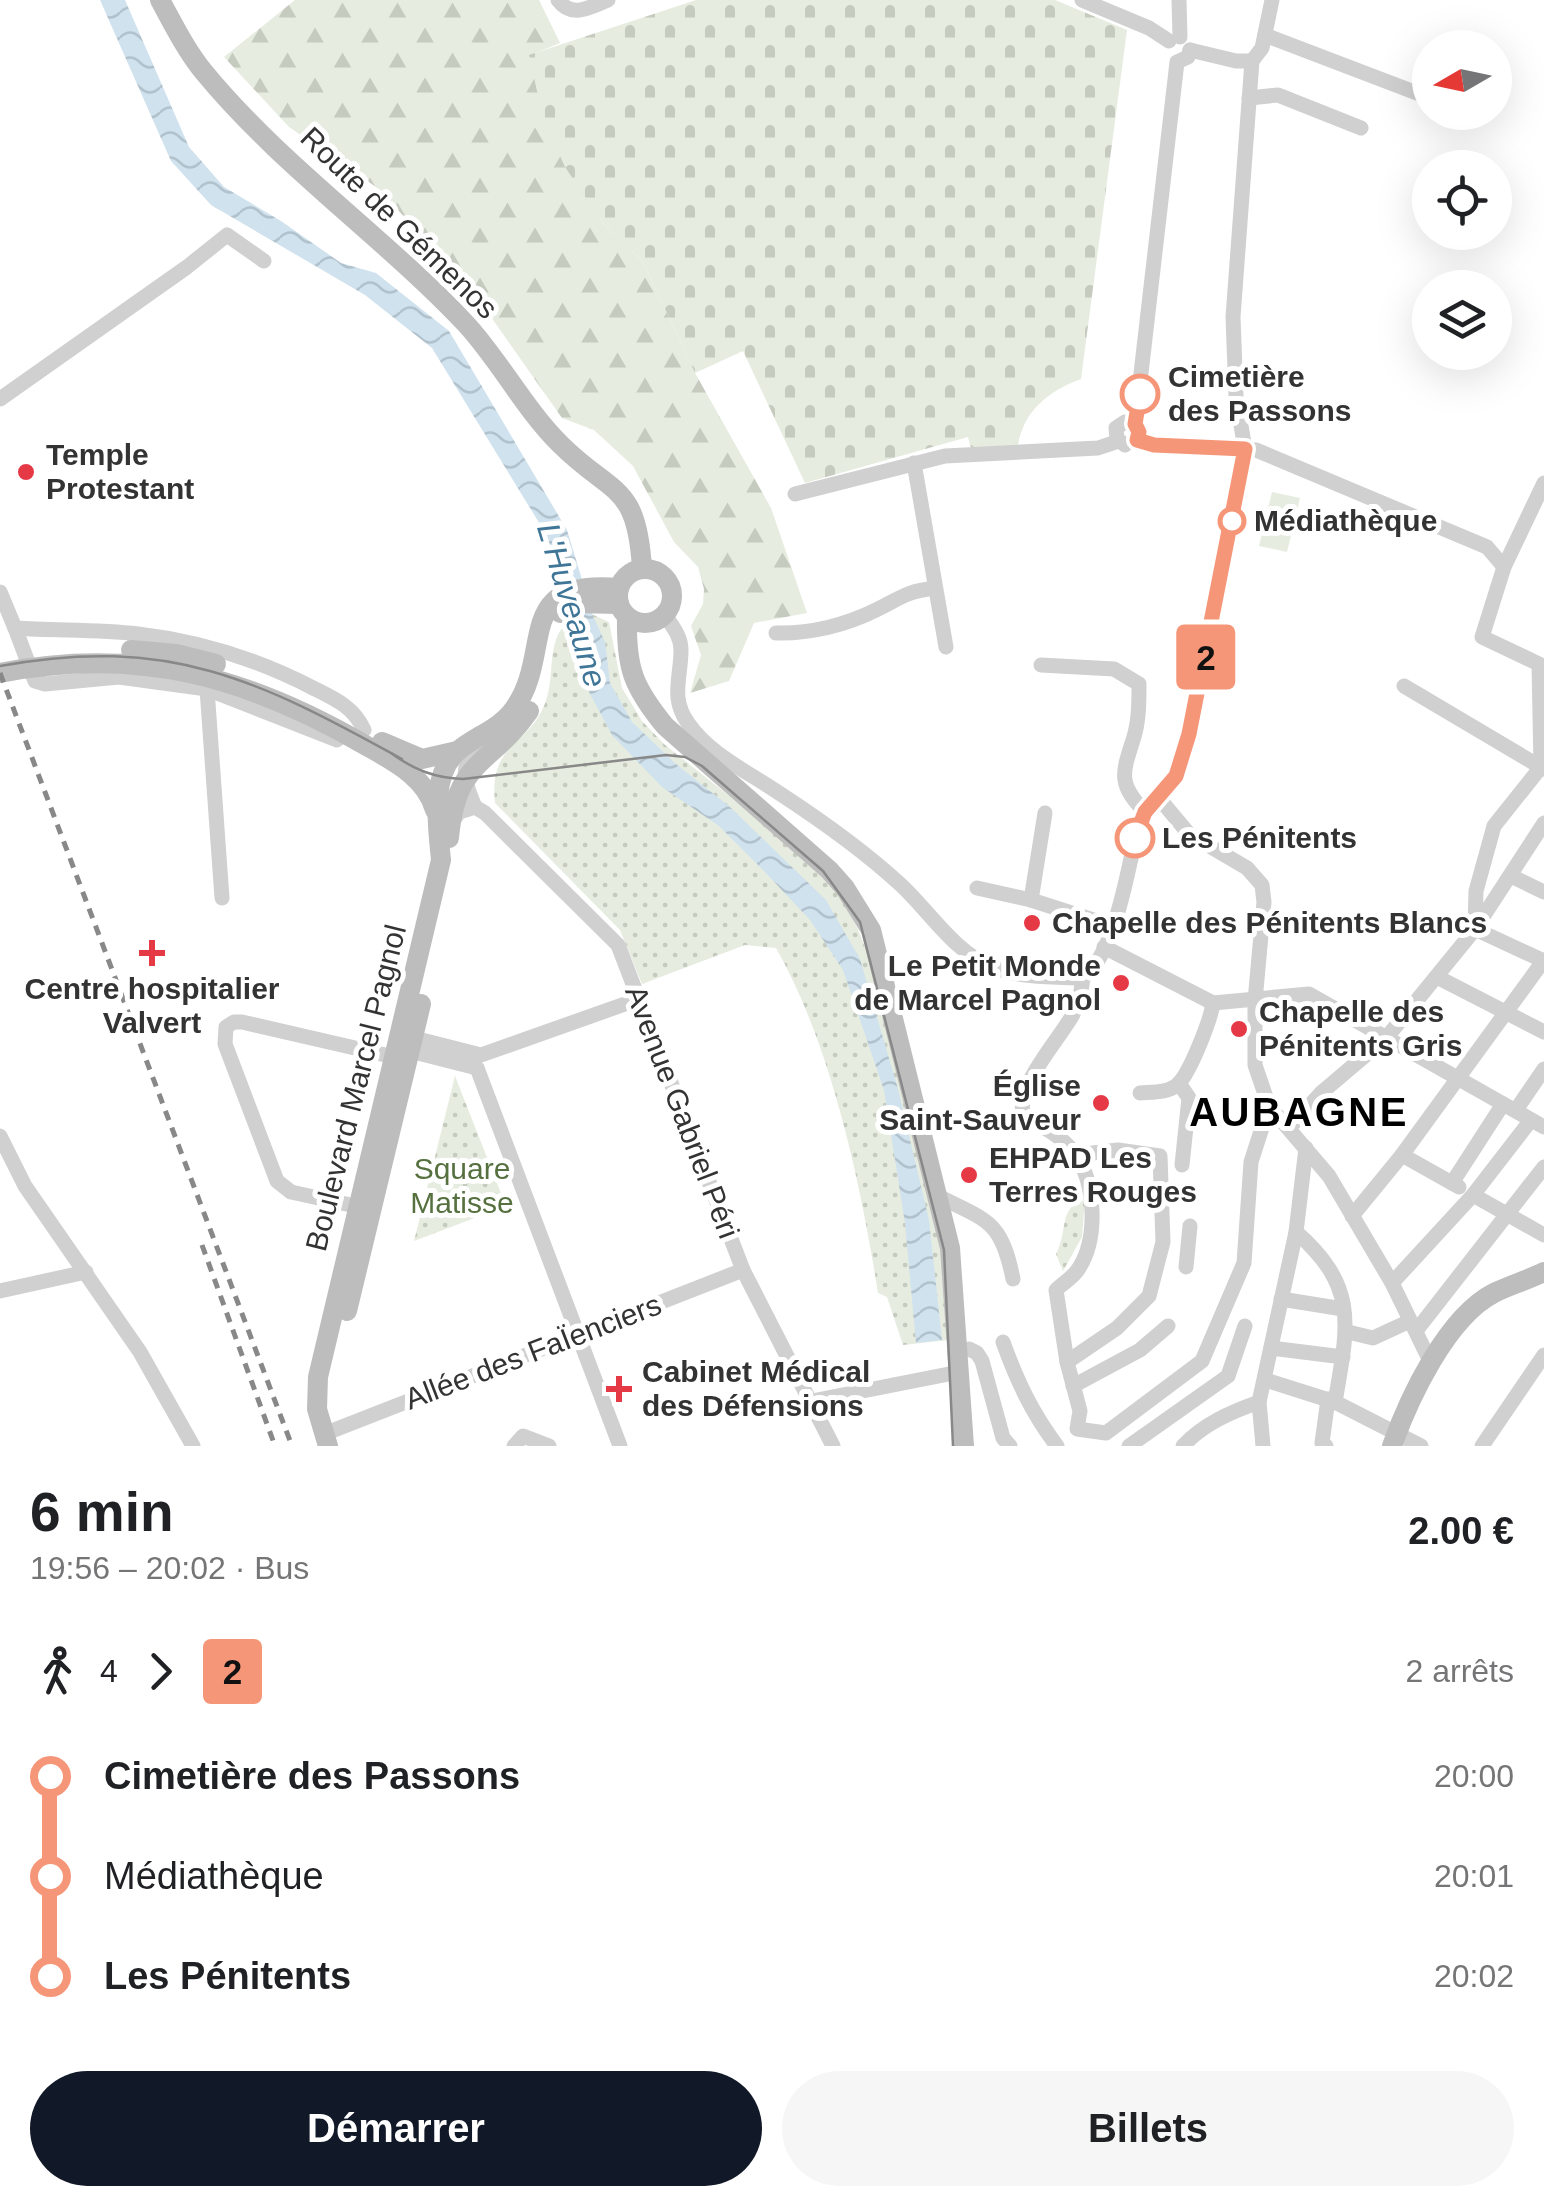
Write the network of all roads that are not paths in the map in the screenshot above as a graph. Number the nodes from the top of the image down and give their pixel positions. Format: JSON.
{"nodes":[{"id":1,"x":160,"y":0,"type":"edge"},
{"id":2,"x":172,"y":0,"type":"edge"},
{"id":3,"x":558,"y":0,"type":"edge"},
{"id":4,"x":608,"y":0,"type":"edge"},
{"id":5,"x":1082,"y":0,"type":"edge"},
{"id":6,"x":1179,"y":0,"type":"edge"},
{"id":7,"x":1272,"y":0,"type":"edge"},
{"id":8,"x":1265,"y":35,"type":"junction"},
{"id":9,"x":1180,"y":43,"type":"junction"},
{"id":10,"x":1252,"y":61,"type":"junction"},
{"id":11,"x":1412,"y":91,"type":"edge"},
{"id":12,"x":1248,"y":98,"type":"junction"},
{"id":13,"x":242,"y":113,"type":"junction"},
{"id":14,"x":1362,"y":128,"type":"dead end"},
{"id":15,"x":264,"y":261,"type":"dead end"},
{"id":16,"x":0,"y":399,"type":"edge"},
{"id":17,"x":1136,"y":432,"type":"junction"},
{"id":18,"x":1245,"y":449,"type":"junction"},
{"id":19,"x":914,"y":463,"type":"junction"},
{"id":20,"x":1544,"y":482,"type":"edge"},
{"id":21,"x":795,"y":494,"type":"dead end"},
{"id":22,"x":1504,"y":567,"type":"junction"},
{"id":23,"x":642,"y":569,"type":"junction"},
{"id":24,"x":934,"y":588,"type":"junction"},
{"id":25,"x":0,"y":592,"type":"edge"},
{"id":26,"x":622,"y":603,"type":"junction"},
{"id":27,"x":552,"y":613,"type":"junction"},
{"id":28,"x":665,"y":615,"type":"junction"},
{"id":29,"x":16,"y":628,"type":"junction"},
{"id":30,"x":776,"y":633,"type":"dead end"},
{"id":31,"x":946,"y":647,"type":"dead end"},
{"id":32,"x":0,"y":660,"type":"edge"},
{"id":33,"x":1542,"y":662,"type":"edge"},
{"id":34,"x":1042,"y":665,"type":"dead end"},
{"id":35,"x":34,"y":670,"type":"junction"},
{"id":36,"x":0,"y":673,"type":"edge"},
{"id":37,"x":1404,"y":686,"type":"dead end"},
{"id":38,"x":206,"y":689,"type":"junction"},
{"id":39,"x":498,"y":724,"type":"junction"},
{"id":40,"x":364,"y":730,"type":"junction"},
{"id":41,"x":460,"y":749,"type":"junction"},
{"id":42,"x":412,"y":767,"type":"junction"},
{"id":43,"x":1542,"y":768,"type":"edge"},
{"id":44,"x":454,"y":778,"type":"junction"},
{"id":45,"x":1158,"y":797,"type":"junction"},
{"id":46,"x":480,"y":810,"type":"junction"},
{"id":47,"x":1145,"y":812,"type":"junction"},
{"id":48,"x":1045,"y":813,"type":"dead end"},
{"id":49,"x":447,"y":818,"type":"junction"},
{"id":50,"x":1544,"y":823,"type":"edge"},
{"id":51,"x":1511,"y":876,"type":"junction"},
{"id":52,"x":977,"y":888,"type":"dead end"},
{"id":53,"x":1544,"y":892,"type":"edge"},
{"id":54,"x":222,"y":898,"type":"dead end"},
{"id":55,"x":1031,"y":900,"type":"junction"},
{"id":56,"x":1112,"y":926,"type":"junction"},
{"id":57,"x":1475,"y":929,"type":"junction"},
{"id":58,"x":1104,"y":947,"type":"junction"},
{"id":59,"x":1544,"y":961,"type":"edge"},
{"id":60,"x":1437,"y":977,"type":"junction"},
{"id":61,"x":1083,"y":978,"type":"junction"},
{"id":62,"x":639,"y":999,"type":"junction"},
{"id":63,"x":1255,"y":1001,"type":"junction"},
{"id":64,"x":1213,"y":1003,"type":"junction"},
{"id":65,"x":1504,"y":1011,"type":"junction"},
{"id":66,"x":1544,"y":1032,"type":"edge"},
{"id":67,"x":1386,"y":1037,"type":"junction"},
{"id":68,"x":404,"y":1048,"type":"junction"},
{"id":69,"x":479,"y":1062,"type":"junction"},
{"id":70,"x":1544,"y":1069,"type":"edge"},
{"id":71,"x":1455,"y":1078,"type":"junction"},
{"id":72,"x":1179,"y":1084,"type":"junction"},
{"id":73,"x":1140,"y":1093,"type":"dead end"},
{"id":74,"x":1270,"y":1106,"type":"junction"},
{"id":75,"x":1509,"y":1107,"type":"junction"},
{"id":76,"x":1538,"y":1124,"type":"edge"},
{"id":77,"x":1290,"y":1127,"type":"junction"},
{"id":78,"x":0,"y":1136,"type":"edge"},
{"id":79,"x":1306,"y":1148,"type":"junction"},
{"id":80,"x":1076,"y":1155,"type":"junction"},
{"id":81,"x":1402,"y":1155,"type":"junction"},
{"id":82,"x":1182,"y":1164,"type":"dead end"},
{"id":83,"x":1544,"y":1168,"type":"edge"},
{"id":84,"x":1452,"y":1183,"type":"junction"},
{"id":85,"x":1472,"y":1194,"type":"junction"},
{"id":86,"x":936,"y":1195,"type":"junction"},
{"id":87,"x":365,"y":1208,"type":"junction"},
{"id":88,"x":1508,"y":1214,"type":"junction"},
{"id":89,"x":1352,"y":1216,"type":"junction"},
{"id":90,"x":1190,"y":1226,"type":"dead end"},
{"id":91,"x":1296,"y":1232,"type":"junction"},
{"id":92,"x":1544,"y":1234,"type":"edge"},
{"id":93,"x":1186,"y":1267,"type":"dead end"},
{"id":94,"x":743,"y":1270,"type":"junction"},
{"id":95,"x":86,"y":1272,"type":"junction"},
{"id":96,"x":1544,"y":1272,"type":"edge"},
{"id":97,"x":1013,"y":1280,"type":"dead end"},
{"id":98,"x":1392,"y":1282,"type":"junction"},
{"id":99,"x":0,"y":1290,"type":"edge"},
{"id":100,"x":1281,"y":1298,"type":"junction"},
{"id":101,"x":1343,"y":1309,"type":"junction"},
{"id":102,"x":1168,"y":1326,"type":"dead end"},
{"id":103,"x":1245,"y":1326,"type":"dead end"},
{"id":104,"x":1413,"y":1326,"type":"junction"},
{"id":105,"x":1348,"y":1332,"type":"junction"},
{"id":106,"x":578,"y":1334,"type":"junction"},
{"id":107,"x":1272,"y":1340,"type":"junction"},
{"id":108,"x":1003,"y":1342,"type":"dead end"},
{"id":109,"x":969,"y":1350,"type":"dead end"},
{"id":110,"x":1544,"y":1356,"type":"edge"},
{"id":111,"x":1343,"y":1357,"type":"junction"},
{"id":112,"x":1067,"y":1362,"type":"junction"},
{"id":113,"x":1431,"y":1363,"type":"junction"},
{"id":114,"x":959,"y":1372,"type":"junction"},
{"id":115,"x":1266,"y":1380,"type":"junction"},
{"id":116,"x":1073,"y":1386,"type":"junction"},
{"id":117,"x":1331,"y":1400,"type":"junction"},
{"id":118,"x":812,"y":1401,"type":"junction"},
{"id":119,"x":1259,"y":1402,"type":"junction"},
{"id":120,"x":330,"y":1439,"type":"edge"},
{"id":121,"x":1394,"y":1439,"type":"edge"},
{"id":122,"x":193,"y":1446,"type":"edge"},
{"id":123,"x":514,"y":1446,"type":"edge"},
{"id":124,"x":550,"y":1446,"type":"edge"},
{"id":125,"x":620,"y":1446,"type":"edge"},
{"id":126,"x":833,"y":1446,"type":"edge"},
{"id":127,"x":964,"y":1446,"type":"edge"},
{"id":128,"x":1010,"y":1446,"type":"edge"},
{"id":129,"x":1058,"y":1446,"type":"edge"},
{"id":130,"x":1129,"y":1446,"type":"edge"},
{"id":131,"x":1183,"y":1446,"type":"edge"},
{"id":132,"x":1264,"y":1446,"type":"edge"},
{"id":133,"x":1326,"y":1446,"type":"edge"},
{"id":134,"x":1422,"y":1446,"type":"edge"},
{"id":135,"x":1482,"y":1446,"type":"edge"}],
"edges":[{"from":1,"to":13,"type":"main road","name":"Route de Gémenos"},
{"from":2,"to":13,"type":"main road","name":"Route de Gémenos"},
{"from":3,"to":4,"type":"street"},
{"from":5,"to":9,"type":"street"},
{"from":6,"to":9,"type":"street"},
{"from":7,"to":8,"type":"street"},
{"from":8,"to":10,"type":"street"},
{"from":8,"to":11,"type":"street"},
{"from":9,"to":10,"type":"street"},
{"from":9,"to":17,"type":"street"},
{"from":10,"to":12,"type":"street"},
{"from":12,"to":14,"type":"street"},
{"from":12,"to":18,"type":"street"},
{"from":13,"to":23,"type":"main road","name":"Route de Gémenos"},
{"from":15,"to":16,"type":"street"},
{"from":17,"to":18,"type":"street"},
{"from":17,"to":19,"type":"street"},
{"from":18,"to":22,"type":"street"},
{"from":18,"to":45,"type":"street"},
{"from":19,"to":21,"type":"street"},
{"from":19,"to":24,"type":"street"},
{"from":20,"to":22,"type":"street"},
{"from":22,"to":33,"type":"street"},
{"from":23,"to":26,"type":"main road"},
{"from":23,"to":28,"type":"main road"},
{"from":24,"to":30,"type":"street"},
{"from":24,"to":31,"type":"street"},
{"from":25,"to":29,"type":"street"},
{"from":26,"to":27,"type":"main road"},
{"from":26,"to":28,"type":"main road"},
{"from":26,"to":86,"type":"main road"},
{"from":27,"to":39,"type":"main road"},
{"from":27,"to":44,"type":"main road"},
{"from":28,"to":61,"type":"street"},
{"from":29,"to":35,"type":"street"},
{"from":29,"to":40,"type":"street"},
{"from":32,"to":40,"type":"main road"},
{"from":33,"to":43,"type":"street"},
{"from":34,"to":47,"type":"street"},
{"from":35,"to":36,"type":"main road"},
{"from":35,"to":38,"type":"street"},
{"from":35,"to":42,"type":"main road"},
{"from":37,"to":43,"type":"street"},
{"from":38,"to":42,"type":"street"},
{"from":38,"to":54,"type":"street"},
{"from":39,"to":41,"type":"main road"},
{"from":39,"to":44,"type":"street"},
{"from":40,"to":42,"type":"main road"},
{"from":41,"to":42,"type":"main road"},
{"from":41,"to":44,"type":"main road"},
{"from":42,"to":44,"type":"main road"},
{"from":42,"to":49,"type":"main road"},
{"from":43,"to":57,"type":"street"},
{"from":44,"to":46,"type":"street"},
{"from":44,"to":49,"type":"main road","name":"Boulevard Marcel Pagnol"},
{"from":45,"to":47,"type":"street"},
{"from":45,"to":63,"type":"street"},
{"from":46,"to":49,"type":"street"},
{"from":46,"to":62,"type":"street","name":"Avenue Gabriel Péri"},
{"from":47,"to":56,"type":"street"},
{"from":48,"to":55,"type":"street"},
{"from":49,"to":68,"type":"main road","name":"Boulevard Marcel Pagnol"},
{"from":50,"to":51,"type":"street"},
{"from":51,"to":53,"type":"street"},
{"from":51,"to":57,"type":"street"},
{"from":52,"to":55,"type":"street"},
{"from":55,"to":56,"type":"street"},
{"from":56,"to":58,"type":"street"},
{"from":57,"to":59,"type":"street"},
{"from":57,"to":60,"type":"street"},
{"from":58,"to":61,"type":"street"},
{"from":58,"to":64,"type":"street"},
{"from":59,"to":65,"type":"street"},
{"from":60,"to":65,"type":"street"},
{"from":60,"to":67,"type":"street"},
{"from":61,"to":80,"type":"street"},
{"from":62,"to":69,"type":"street"},
{"from":62,"to":94,"type":"street","name":"Avenue Gabriel Péri"},
{"from":63,"to":64,"type":"street"},
{"from":63,"to":67,"type":"street"},
{"from":63,"to":74,"type":"street"},
{"from":64,"to":72,"type":"street"},
{"from":65,"to":66,"type":"street"},
{"from":65,"to":71,"type":"street"},
{"from":67,"to":71,"type":"street"},
{"from":67,"to":77,"type":"street"},
{"from":68,"to":69,"type":"street"},
{"from":68,"to":87,"type":"main road","name":"Boulevard Marcel Pagnol"},
{"from":68,"to":87,"type":"street"},
{"from":69,"to":106,"type":"street"},
{"from":70,"to":75,"type":"street"},
{"from":71,"to":75,"type":"street"},
{"from":71,"to":81,"type":"street"},
{"from":72,"to":73,"type":"street"},
{"from":72,"to":82,"type":"street"},
{"from":74,"to":77,"type":"street"},
{"from":74,"to":116,"type":"street"},
{"from":75,"to":76,"type":"street"},
{"from":75,"to":84,"type":"street"},
{"from":76,"to":85,"type":"street"},
{"from":77,"to":79,"type":"street"},
{"from":78,"to":95,"type":"street"},
{"from":79,"to":89,"type":"street"},
{"from":79,"to":91,"type":"street"},
{"from":80,"to":112,"type":"street"},
{"from":80,"to":112,"type":"street"},
{"from":81,"to":84,"type":"street"},
{"from":81,"to":89,"type":"street"},
{"from":83,"to":88,"type":"street"},
{"from":84,"to":85,"type":"street"},
{"from":85,"to":88,"type":"street"},
{"from":85,"to":98,"type":"street"},
{"from":86,"to":97,"type":"street"},
{"from":86,"to":114,"type":"main road"},
{"from":87,"to":120,"type":"main road","name":"Boulevard Marcel Pagnol"},
{"from":88,"to":92,"type":"street"},
{"from":88,"to":104,"type":"street"},
{"from":89,"to":98,"type":"street"},
{"from":90,"to":93,"type":"street"},
{"from":91,"to":100,"type":"street"},
{"from":91,"to":101,"type":"street"},
{"from":94,"to":106,"type":"street","name":"Allée des FaÏenciers"},
{"from":94,"to":118,"type":"street","name":"Avenue Gabriel Péri"},
{"from":95,"to":99,"type":"street"},
{"from":95,"to":122,"type":"street"},
{"from":96,"to":113,"type":"main road"},
{"from":98,"to":104,"type":"street"},
{"from":100,"to":101,"type":"street"},
{"from":100,"to":107,"type":"street"},
{"from":101,"to":105,"type":"street"},
{"from":102,"to":116,"type":"street"},
{"from":103,"to":130,"type":"street"},
{"from":104,"to":105,"type":"street"},
{"from":104,"to":113,"type":"street"},
{"from":105,"to":111,"type":"street"},
{"from":106,"to":120,"type":"street","name":"Allée des FaÏenciers"},
{"from":106,"to":125,"type":"street"},
{"from":107,"to":111,"type":"street"},
{"from":107,"to":115,"type":"street"},
{"from":108,"to":129,"type":"street"},
{"from":109,"to":128,"type":"street"},
{"from":110,"to":135,"type":"street"},
{"from":111,"to":117,"type":"street"},
{"from":112,"to":116,"type":"street"},
{"from":113,"to":121,"type":"main road"},
{"from":114,"to":118,"type":"street"},
{"from":114,"to":127,"type":"main road"},
{"from":115,"to":117,"type":"street"},
{"from":115,"to":119,"type":"street"},
{"from":117,"to":121,"type":"street"},
{"from":117,"to":133,"type":"street"},
{"from":118,"to":126,"type":"street","name":"Avenue Gabriel Péri"},
{"from":119,"to":131,"type":"street"},
{"from":119,"to":132,"type":"street"},
{"from":121,"to":134,"type":"street"},
{"from":123,"to":124,"type":"street"}]}
